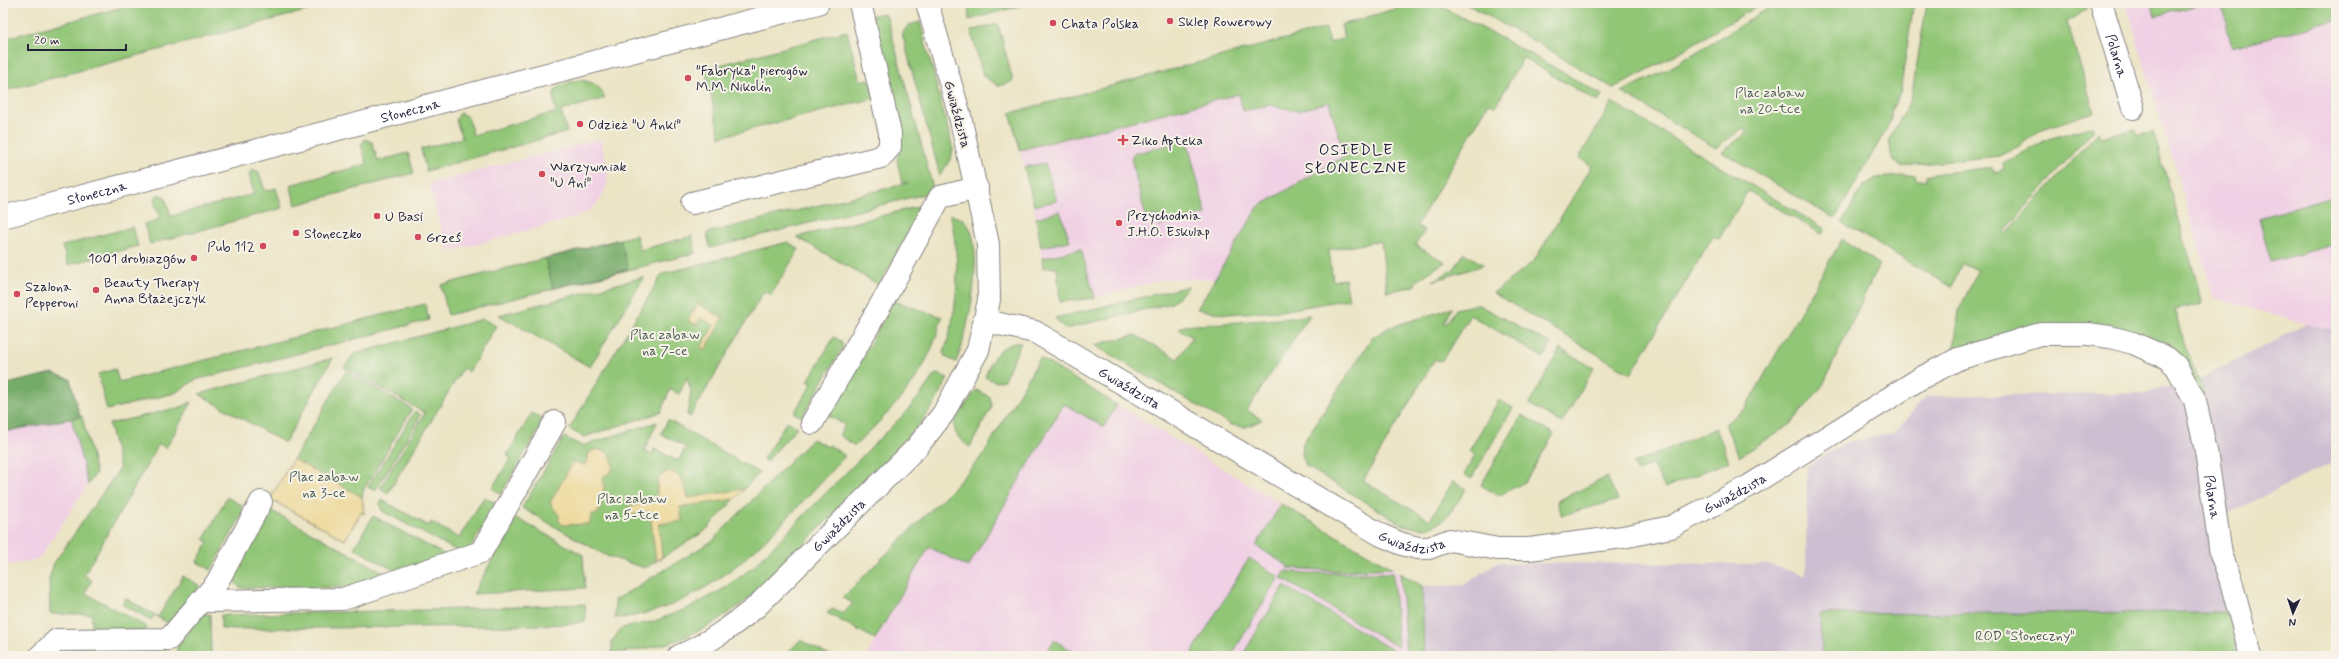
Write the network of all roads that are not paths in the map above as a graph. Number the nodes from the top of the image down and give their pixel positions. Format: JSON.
{"nodes":[{"id":1,"x":818,"y":3,"type":"edge"},
{"id":2,"x":860,"y":3,"type":"edge"},
{"id":3,"x":927,"y":3,"type":"edge"},
{"id":4,"x":2101,"y":3,"type":"edge"},
{"id":5,"x":2133,"y":108,"type":"dead end"},
{"id":6,"x":977,"y":188,"type":"junction"},
{"id":7,"x":692,"y":202,"type":"dead end"},
{"id":8,"x":3,"y":217,"type":"edge"},
{"id":9,"x":986,"y":321,"type":"junction"},
{"id":10,"x":2154,"y":351,"type":"joint"},
{"id":11,"x":555,"y":422,"type":"dead end"},
{"id":12,"x":812,"y":424,"type":"dead end"},
{"id":13,"x":261,"y":502,"type":"dead end"},
{"id":14,"x":201,"y":601,"type":"junction"},
{"id":15,"x":40,"y":656,"type":"edge"},
{"id":16,"x":679,"y":656,"type":"edge"},
{"id":17,"x":2251,"y":656,"type":"edge"}],
"edges":[{"from":1,"to":8,"type":"street","name":"Słoneczna"},
{"from":2,"to":7,"type":"street"},
{"from":3,"to":6,"type":"street","name":"Gwiaździsta"},
{"from":4,"to":5,"type":"street","name":"Polarna"},
{"from":6,"to":9,"type":"street","name":"Gwiaździsta"},
{"from":6,"to":12,"type":"street"},
{"from":9,"to":10,"type":"street","name":"Gwiaździsta"},
{"from":9,"to":16,"type":"street","name":"Gwiaździsta"},
{"from":10,"to":17,"type":"street","name":"Polarna"},
{"from":11,"to":14,"type":"street"},
{"from":13,"to":14,"type":"street"},
{"from":14,"to":15,"type":"street"}]}
